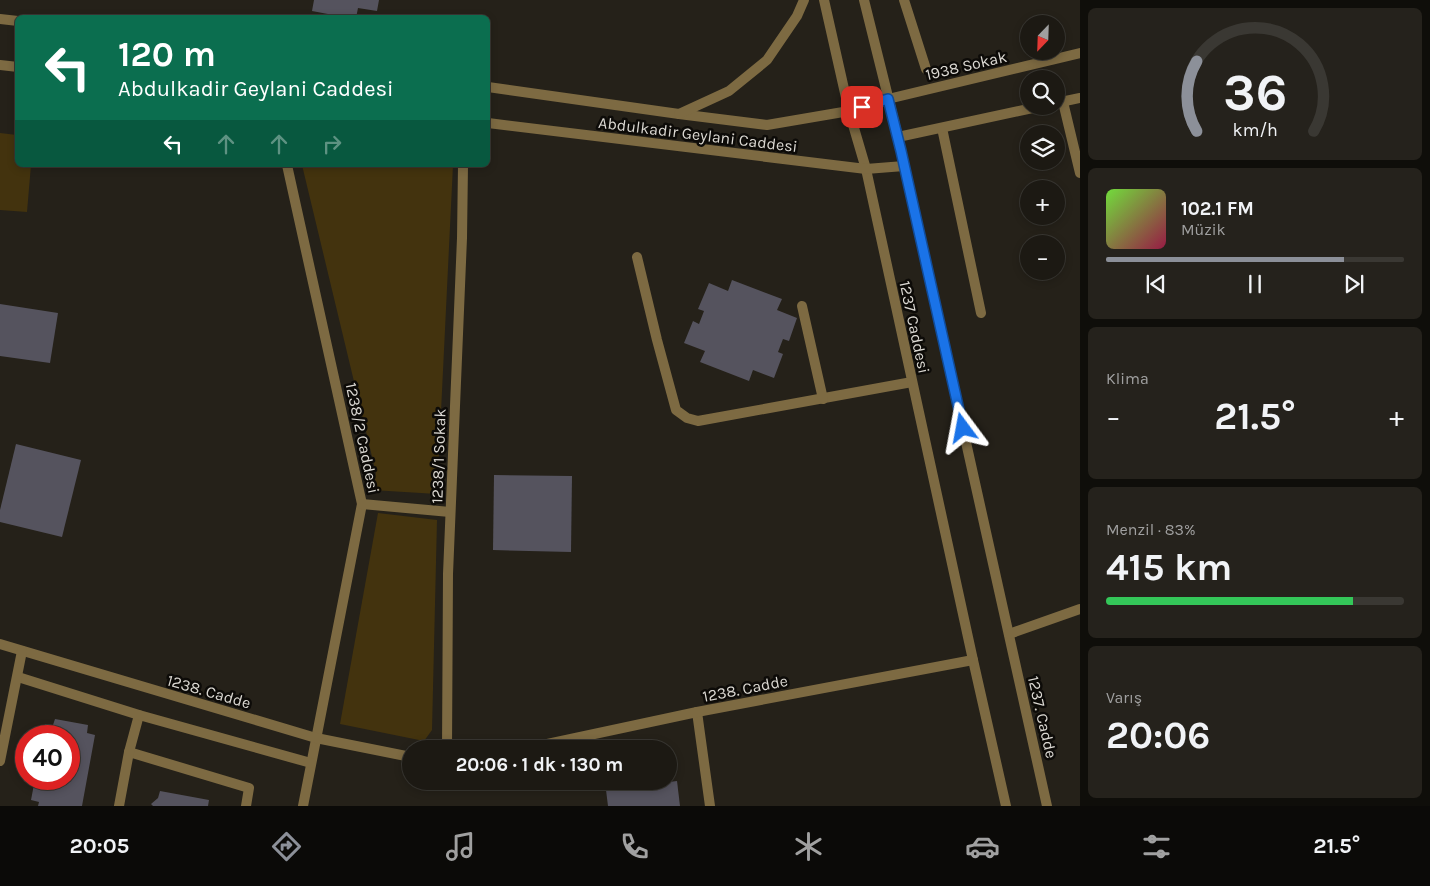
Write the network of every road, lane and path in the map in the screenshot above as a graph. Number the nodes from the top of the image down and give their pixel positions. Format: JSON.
{"nodes":[{"id":1,"x":804,"y":0,"type":"edge"},
{"id":2,"x":824,"y":0,"type":"edge"},
{"id":3,"x":864,"y":0,"type":"edge"},
{"id":4,"x":904,"y":0,"type":"edge"},
{"id":5,"x":0,"y":19,"type":"edge"},
{"id":6,"x":15,"y":21,"type":"edge"},
{"id":7,"x":1080,"y":53,"type":"edge"},
{"id":8,"x":0,"y":65,"type":"edge"},
{"id":9,"x":15,"y":67,"type":"edge"},
{"id":10,"x":926,"y":69,"type":"dead end"},
{"id":11,"x":490,"y":87,"type":"edge"},
{"id":12,"x":1080,"y":98,"type":"edge"},
{"id":13,"x":888,"y":99,"type":"junction"},
{"id":14,"x":1065,"y":101,"type":"edge"},
{"id":15,"x":1020,"y":111,"type":"edge"},
{"id":16,"x":849,"y":112,"type":"junction"},
{"id":17,"x":679,"y":114,"type":"junction"},
{"id":18,"x":1064,"y":115,"type":"edge"},
{"id":19,"x":490,"y":123,"type":"edge"},
{"id":20,"x":942,"y":128,"type":"junction"},
{"id":21,"x":898,"y":137,"type":"junction"},
{"id":22,"x":904,"y":166,"type":"junction"},
{"id":23,"x":287,"y":167,"type":"edge"},
{"id":24,"x":463,"y":167,"type":"edge"},
{"id":25,"x":866,"y":170,"type":"junction"},
{"id":26,"x":1080,"y":173,"type":"edge"},
{"id":27,"x":637,"y":257,"type":"dead end"},
{"id":28,"x":802,"y":306,"type":"dead end"},
{"id":29,"x":981,"y":313,"type":"dead end"},
{"id":30,"x":912,"y":382,"type":"junction"},
{"id":31,"x":823,"y":399,"type":"junction"},
{"id":32,"x":362,"y":504,"type":"junction"},
{"id":33,"x":450,"y":512,"type":"junction"},
{"id":34,"x":1080,"y":609,"type":"edge"},
{"id":35,"x":1009,"y":634,"type":"junction"},
{"id":36,"x":0,"y":644,"type":"edge"},
{"id":37,"x":22,"y":651,"type":"junction"},
{"id":38,"x":973,"y":660,"type":"junction"},
{"id":39,"x":18,"y":677,"type":"junction"},
{"id":40,"x":697,"y":712,"type":"junction"},
{"id":41,"x":139,"y":716,"type":"junction"},
{"id":42,"x":316,"y":738,"type":"junction"},
{"id":43,"x":448,"y":740,"type":"edge"},
{"id":44,"x":566,"y":740,"type":"edge"},
{"id":45,"x":130,"y":752,"type":"junction"},
{"id":46,"x":402,"y":756,"type":"edge"},
{"id":47,"x":0,"y":761,"type":"edge"},
{"id":48,"x":311,"y":763,"type":"junction"},
{"id":49,"x":119,"y":806,"type":"edge"},
{"id":50,"x":246,"y":806,"type":"edge"},
{"id":51,"x":302,"y":806,"type":"edge"},
{"id":52,"x":710,"y":806,"type":"edge"},
{"id":53,"x":1006,"y":806,"type":"edge"},
{"id":54,"x":1047,"y":806,"type":"edge"}],
"edges":[{"from":1,"to":17,"type":"street"},
{"from":2,"to":16,"type":"street","name":"1237 Caddesi"},
{"from":3,"to":13,"type":"street","name":"1237 Caddesi"},
{"from":4,"to":10,"type":"street"},
{"from":5,"to":6,"type":"street"},
{"from":7,"to":13,"type":"street","name":"1938 Sokak"},
{"from":8,"to":9,"type":"street"},
{"from":11,"to":17,"type":"street","name":"Abdulkadir Geylani Caddesi"},
{"from":12,"to":14,"type":"street"},
{"from":13,"to":16,"type":"street","name":"Abdulkadir Geylani Caddesi"},
{"from":13,"to":21,"type":"street","name":"1237 Caddesi"},
{"from":15,"to":20,"type":"street"},
{"from":16,"to":17,"type":"street","name":"Abdulkadir Geylani Caddesi"},
{"from":16,"to":25,"type":"street","name":"1237 Caddesi"},
{"from":18,"to":26,"type":"street"},
{"from":19,"to":25,"type":"street","name":"Abdulkadir Geylani Caddesi"},
{"from":20,"to":21,"type":"street"},
{"from":20,"to":29,"type":"street"},
{"from":21,"to":22,"type":"street","name":"1237 Caddesi"},
{"from":22,"to":25,"type":"street","name":"Abdulkadir Geylani Caddesi"},
{"from":22,"to":35,"type":"street","name":"1237 Caddesi"},
{"from":23,"to":32,"type":"street","name":"1238/2 Caddesi"},
{"from":24,"to":33,"type":"street","name":"1238/1 Sokak"},
{"from":25,"to":30,"type":"street","name":"1237 Caddesi"},
{"from":27,"to":31,"type":"street"},
{"from":28,"to":31,"type":"street"},
{"from":30,"to":31,"type":"street"},
{"from":30,"to":38,"type":"street","name":"1237 Caddesi"},
{"from":32,"to":33,"type":"street"},
{"from":32,"to":42,"type":"street","name":"1238/2 Caddesi"},
{"from":33,"to":43,"type":"street","name":"1238/1 Sokak"},
{"from":34,"to":35,"type":"street"},
{"from":35,"to":54,"type":"street","name":"1237. Cadde"},
{"from":36,"to":37,"type":"street","name":"1238. Cadde"},
{"from":37,"to":39,"type":"street"},
{"from":37,"to":42,"type":"street","name":"1238. Cadde"},
{"from":38,"to":40,"type":"street","name":"1238. Cadde"},
{"from":38,"to":53,"type":"street"},
{"from":39,"to":41,"type":"street"},
{"from":39,"to":47,"type":"street"},
{"from":40,"to":44,"type":"street","name":"1238. Cadde"},
{"from":40,"to":52,"type":"street"},
{"from":41,"to":45,"type":"street"},
{"from":41,"to":48,"type":"street"},
{"from":42,"to":46,"type":"street","name":"1238. Cadde"},
{"from":42,"to":48,"type":"street","name":"1238/2 Caddesi"},
{"from":45,"to":49,"type":"street"},
{"from":45,"to":50,"type":"street"},
{"from":48,"to":51,"type":"street","name":"1238/2 Caddesi"}]}
